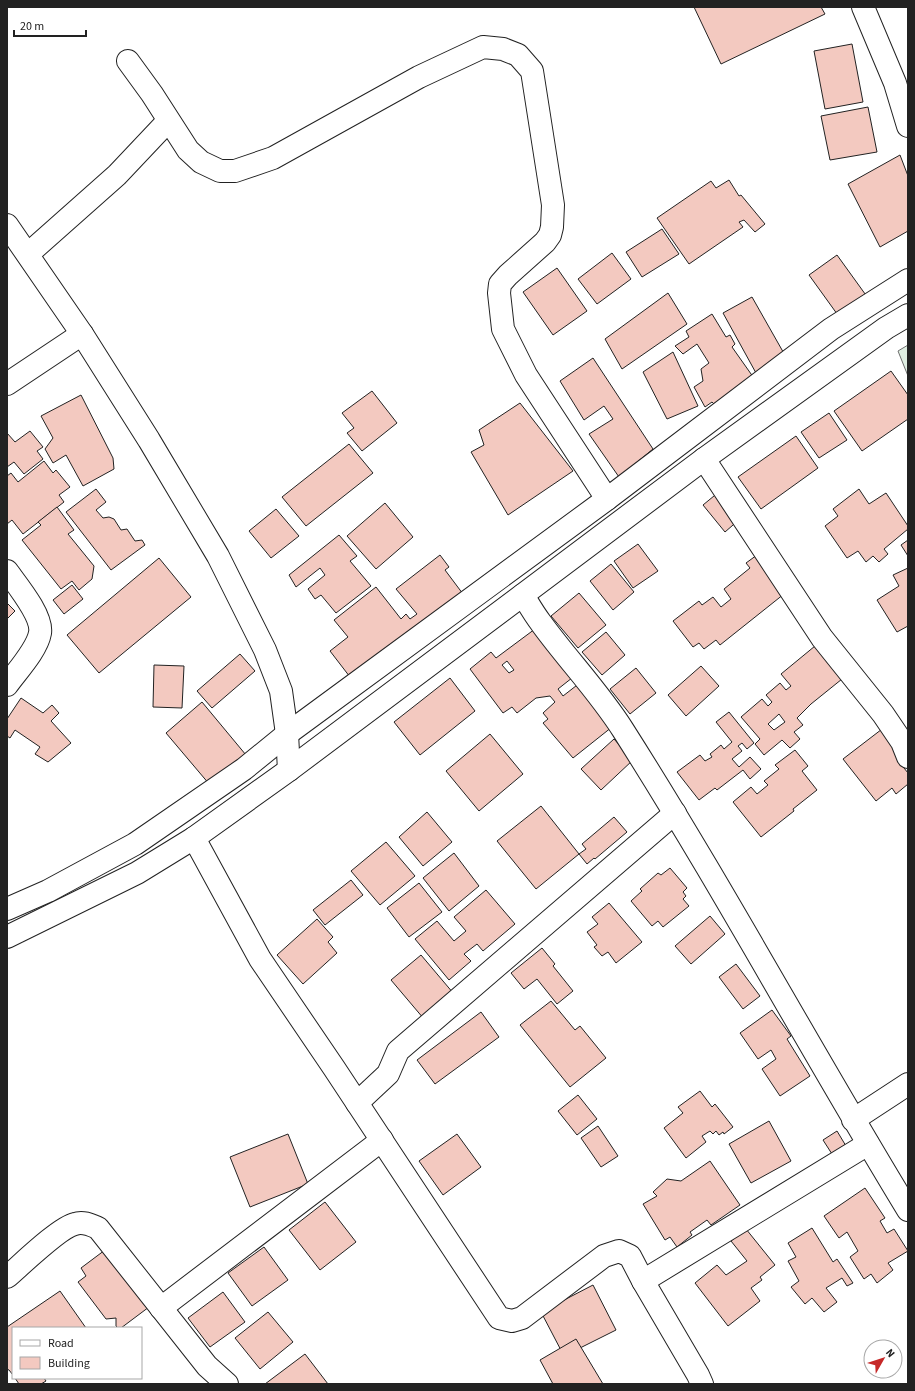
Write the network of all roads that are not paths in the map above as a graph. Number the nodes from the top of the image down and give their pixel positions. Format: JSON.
{"nodes":[{"id":1,"x":863,"y":7,"type":"edge"},
{"id":2,"x":128,"y":61,"type":"dead end"},
{"id":3,"x":901,"y":80,"type":"edge"},
{"id":4,"x":168,"y":121,"type":"junction"},
{"id":5,"x":908,"y":126,"type":"edge"},
{"id":6,"x":7,"y":225,"type":"edge"},
{"id":7,"x":28,"y":254,"type":"junction"},
{"id":8,"x":908,"y":280,"type":"edge"},
{"id":9,"x":908,"y":315,"type":"edge"},
{"id":10,"x":82,"y":334,"type":"junction"},
{"id":11,"x":7,"y":384,"type":"edge"},
{"id":12,"x":704,"y":459,"type":"junction"},
{"id":13,"x":607,"y":499,"type":"junction"},
{"id":14,"x":7,"y":571,"type":"edge"},
{"id":15,"x":523,"y":595,"type":"junction"},
{"id":16,"x":7,"y":685,"type":"edge"},
{"id":17,"x":287,"y":734,"type":"junction"},
{"id":18,"x":908,"y":756,"type":"edge"},
{"id":19,"x":289,"y":770,"type":"junction"},
{"id":20,"x":675,"y":813,"type":"junction"},
{"id":21,"x":194,"y":838,"type":"junction"},
{"id":22,"x":7,"y":909,"type":"edge"},
{"id":23,"x":7,"y":937,"type":"edge"},
{"id":24,"x":908,"y":1084,"type":"edge"},
{"id":25,"x":357,"y":1103,"type":"junction"},
{"id":26,"x":853,"y":1120,"type":"junction"},
{"id":27,"x":382,"y":1140,"type":"junction"},
{"id":28,"x":868,"y":1144,"type":"junction"},
{"id":29,"x":908,"y":1210,"type":"edge"},
{"id":30,"x":7,"y":1277,"type":"edge"},
{"id":31,"x":643,"y":1281,"type":"junction"},
{"id":32,"x":161,"y":1308,"type":"junction"},
{"id":33,"x":227,"y":1384,"type":"edge"},
{"id":34,"x":702,"y":1384,"type":"edge"}],
"edges":[{"from":1,"to":3,"type":"street"},
{"from":2,"to":4,"type":"street"},
{"from":3,"to":5,"type":"street"},
{"from":4,"to":7,"type":"street"},
{"from":4,"to":13,"type":"street"},
{"from":6,"to":7,"type":"street"},
{"from":7,"to":10,"type":"street"},
{"from":8,"to":13,"type":"street"},
{"from":9,"to":12,"type":"street"},
{"from":10,"to":11,"type":"street"},
{"from":10,"to":17,"type":"street"},
{"from":12,"to":15,"type":"street"},
{"from":12,"to":18,"type":"street"},
{"from":13,"to":17,"type":"street"},
{"from":14,"to":16,"type":"street"},
{"from":15,"to":19,"type":"street"},
{"from":15,"to":20,"type":"street"},
{"from":17,"to":19,"type":"street"},
{"from":17,"to":22,"type":"street"},
{"from":19,"to":21,"type":"street"},
{"from":20,"to":25,"type":"street"},
{"from":20,"to":26,"type":"street"},
{"from":21,"to":23,"type":"street"},
{"from":21,"to":25,"type":"street"},
{"from":24,"to":26,"type":"street"},
{"from":25,"to":27,"type":"street"},
{"from":26,"to":28,"type":"street"},
{"from":27,"to":31,"type":"street"},
{"from":27,"to":32,"type":"street"},
{"from":28,"to":29,"type":"street"},
{"from":28,"to":31,"type":"street"},
{"from":30,"to":32,"type":"street"},
{"from":31,"to":34,"type":"street"},
{"from":32,"to":33,"type":"street"}]}
